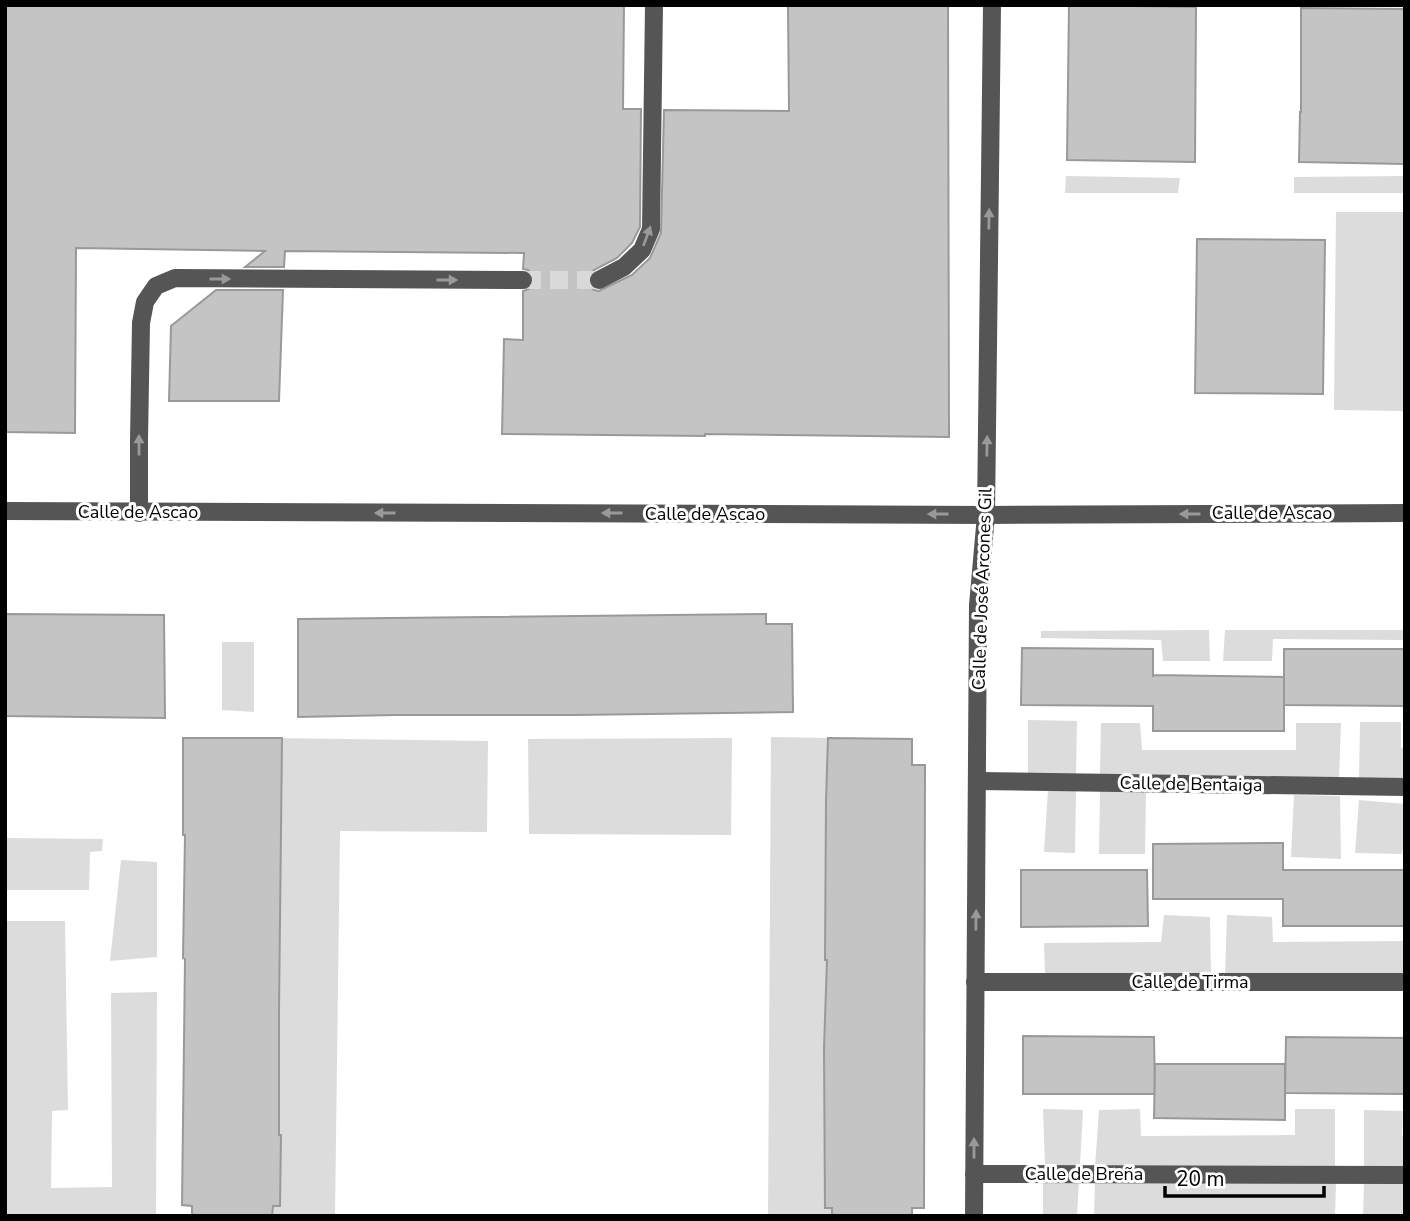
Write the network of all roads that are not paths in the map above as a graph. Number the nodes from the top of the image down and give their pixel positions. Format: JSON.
{"nodes":[{"id":1,"x":654,"y":5,"type":"edge"},
{"id":2,"x":992,"y":5,"type":"edge"},
{"id":3,"x":523,"y":280,"type":"tunnel mouth"},
{"id":4,"x":599,"y":280,"type":"tunnel mouth"},
{"id":5,"x":5,"y":512,"type":"edge"},
{"id":6,"x":139,"y":513,"type":"junction"},
{"id":7,"x":1405,"y":513,"type":"edge"},
{"id":8,"x":986,"y":515,"type":"junction"},
{"id":9,"x":977,"y":781,"type":"junction"},
{"id":10,"x":1405,"y":787,"type":"edge"},
{"id":11,"x":975,"y":982,"type":"junction"},
{"id":12,"x":1405,"y":982,"type":"edge"},
{"id":13,"x":974,"y":1174,"type":"junction"},
{"id":14,"x":1405,"y":1175,"type":"edge"},
{"id":15,"x":974,"y":1216,"type":"edge"}],
"edges":[{"from":4,"to":1,"type":"street","one_way":true},
{"from":8,"to":2,"type":"street","name":"Calle de José Arcones Gil","one_way":true},
{"from":6,"to":3,"type":"street","one_way":true},
{"from":5,"to":6,"type":"street","name":"Calle de Ascao"},
{"from":8,"to":6,"type":"street","name":"Calle de Ascao","one_way":true},
{"from":7,"to":8,"type":"street","name":"Calle de Ascao","one_way":true},
{"from":8,"to":9,"type":"street","name":"Calle de José Arcones Gil"},
{"from":9,"to":10,"type":"street","name":"Calle de Bentaiga"},
{"from":11,"to":9,"type":"street","name":"Calle de José Arcones Gil","one_way":true},
{"from":11,"to":12,"type":"street","name":"Calle de Tirma"},
{"from":13,"to":11,"type":"street","name":"Calle de José Arcones Gil","one_way":true},
{"from":13,"to":14,"type":"street","name":"Calle de Breña"},
{"from":13,"to":15,"type":"street","name":"Calle de José Arcones Gil"}]}
